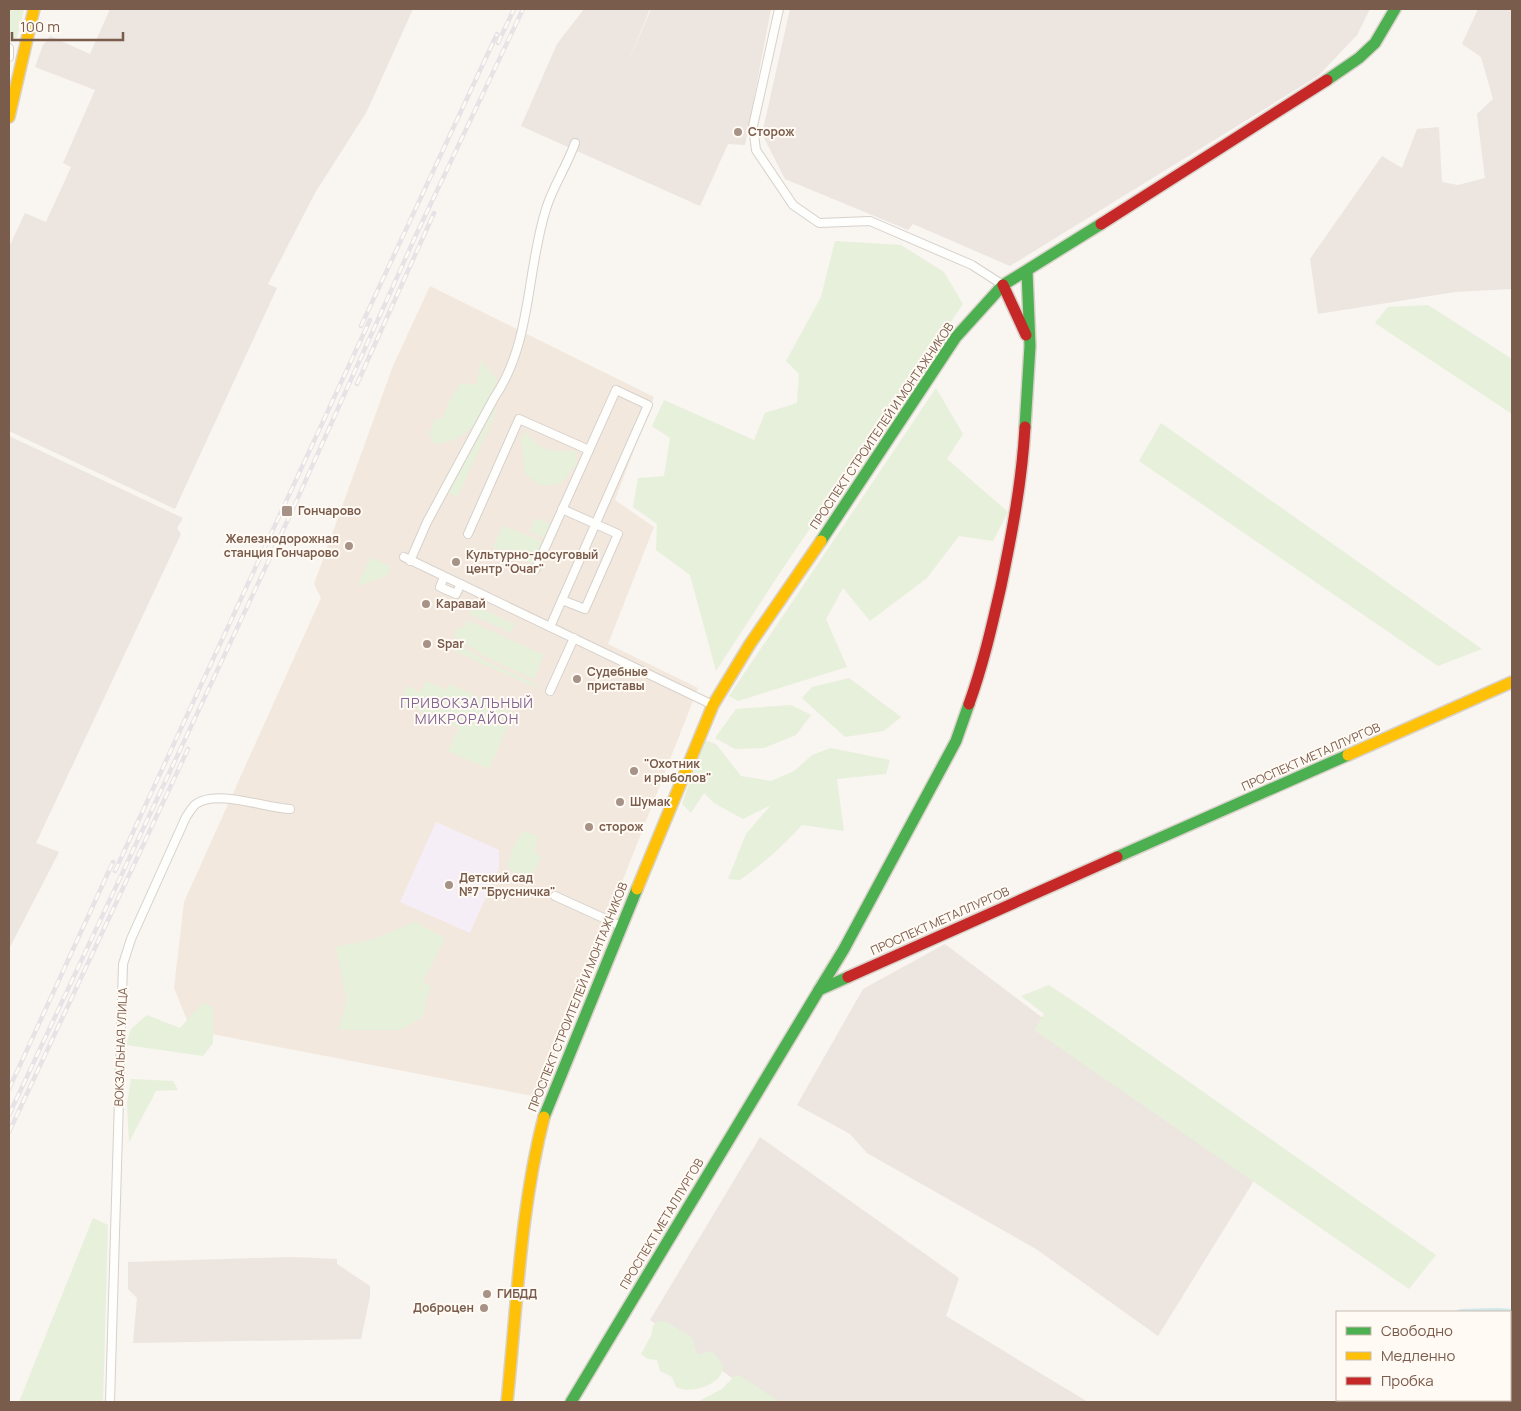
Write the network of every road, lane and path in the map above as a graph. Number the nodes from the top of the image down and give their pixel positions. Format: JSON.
{"nodes":[{"id":1,"x":34,"y":9,"type":"edge"},
{"id":2,"x":779,"y":9,"type":"edge"},
{"id":3,"x":1395,"y":9,"type":"edge"},
{"id":4,"x":9,"y":48,"type":"edge"},
{"id":5,"x":9,"y":57,"type":"edge"},
{"id":6,"x":9,"y":117,"type":"edge"},
{"id":7,"x":575,"y":143,"type":"dead end"},
{"id":8,"x":1027,"y":271,"type":"junction"},
{"id":9,"x":1002,"y":285,"type":"junction"},
{"id":10,"x":1030,"y":346,"type":"junction"},
{"id":11,"x":589,"y":450,"type":"junction"},
{"id":12,"x":562,"y":509,"type":"junction"},
{"id":13,"x":595,"y":523,"type":"junction"},
{"id":14,"x":468,"y":534,"type":"dead end"},
{"id":15,"x":535,"y":570,"type":"dead end"},
{"id":16,"x":562,"y":600,"type":"junction"},
{"id":17,"x":550,"y":627,"type":"junction"},
{"id":18,"x":574,"y":638,"type":"junction"},
{"id":19,"x":1512,"y":682,"type":"edge"},
{"id":20,"x":550,"y":691,"type":"dead end"},
{"id":21,"x":713,"y":705,"type":"junction"},
{"id":22,"x":290,"y":809,"type":"dead end"},
{"id":23,"x":555,"y":896,"type":"dead end"},
{"id":24,"x":621,"y":926,"type":"junction"},
{"id":25,"x":819,"y":990,"type":"junction"},
{"id":26,"x":110,"y":1402,"type":"edge"},
{"id":27,"x":507,"y":1402,"type":"edge"},
{"id":28,"x":571,"y":1402,"type":"edge"}],
"edges":[{"from":1,"to":6,"type":"street"},
{"from":2,"to":9,"type":"street"},
{"from":3,"to":8,"type":"street","name":"ПРОСПЕКТ СТРОИТЕЛЕЙ И МОНТАЖНИКОВ"},
{"from":4,"to":5,"type":"street"},
{"from":7,"to":17,"type":"street"},
{"from":8,"to":9,"type":"street","name":"ПРОСПЕКТ СТРОИТЕЛЕЙ И МОНТАЖНИКОВ"},
{"from":8,"to":10,"type":"street"},
{"from":9,"to":10,"type":"street"},
{"from":9,"to":21,"type":"street","name":"ПРОСПЕКТ СТРОИТЕЛЕЙ И МОНТАЖНИКОВ"},
{"from":10,"to":25,"type":"street"},
{"from":11,"to":12,"type":"street"},
{"from":11,"to":13,"type":"street"},
{"from":11,"to":14,"type":"street"},
{"from":12,"to":13,"type":"street"},
{"from":12,"to":15,"type":"street"},
{"from":13,"to":16,"type":"street"},
{"from":13,"to":16,"type":"street"},
{"from":16,"to":17,"type":"street"},
{"from":17,"to":18,"type":"street"},
{"from":18,"to":20,"type":"street"},
{"from":18,"to":21,"type":"street"},
{"from":19,"to":25,"type":"street","name":"ПРОСПЕКТ МЕТАЛЛУРГОВ"},
{"from":21,"to":24,"type":"street","name":"ПРОСПЕКТ СТРОИТЕЛЕЙ И МОНТАЖНИКОВ"},
{"from":22,"to":26,"type":"street","name":"ВОКЗАЛЬНАЯ УЛИЦА"},
{"from":23,"to":24,"type":"street"},
{"from":24,"to":27,"type":"street","name":"ПРОСПЕКТ СТРОИТЕЛЕЙ И МОНТАЖНИКОВ"},
{"from":25,"to":28,"type":"street","name":"ПРОСПЕКТ МЕТАЛЛУРГОВ"}]}
